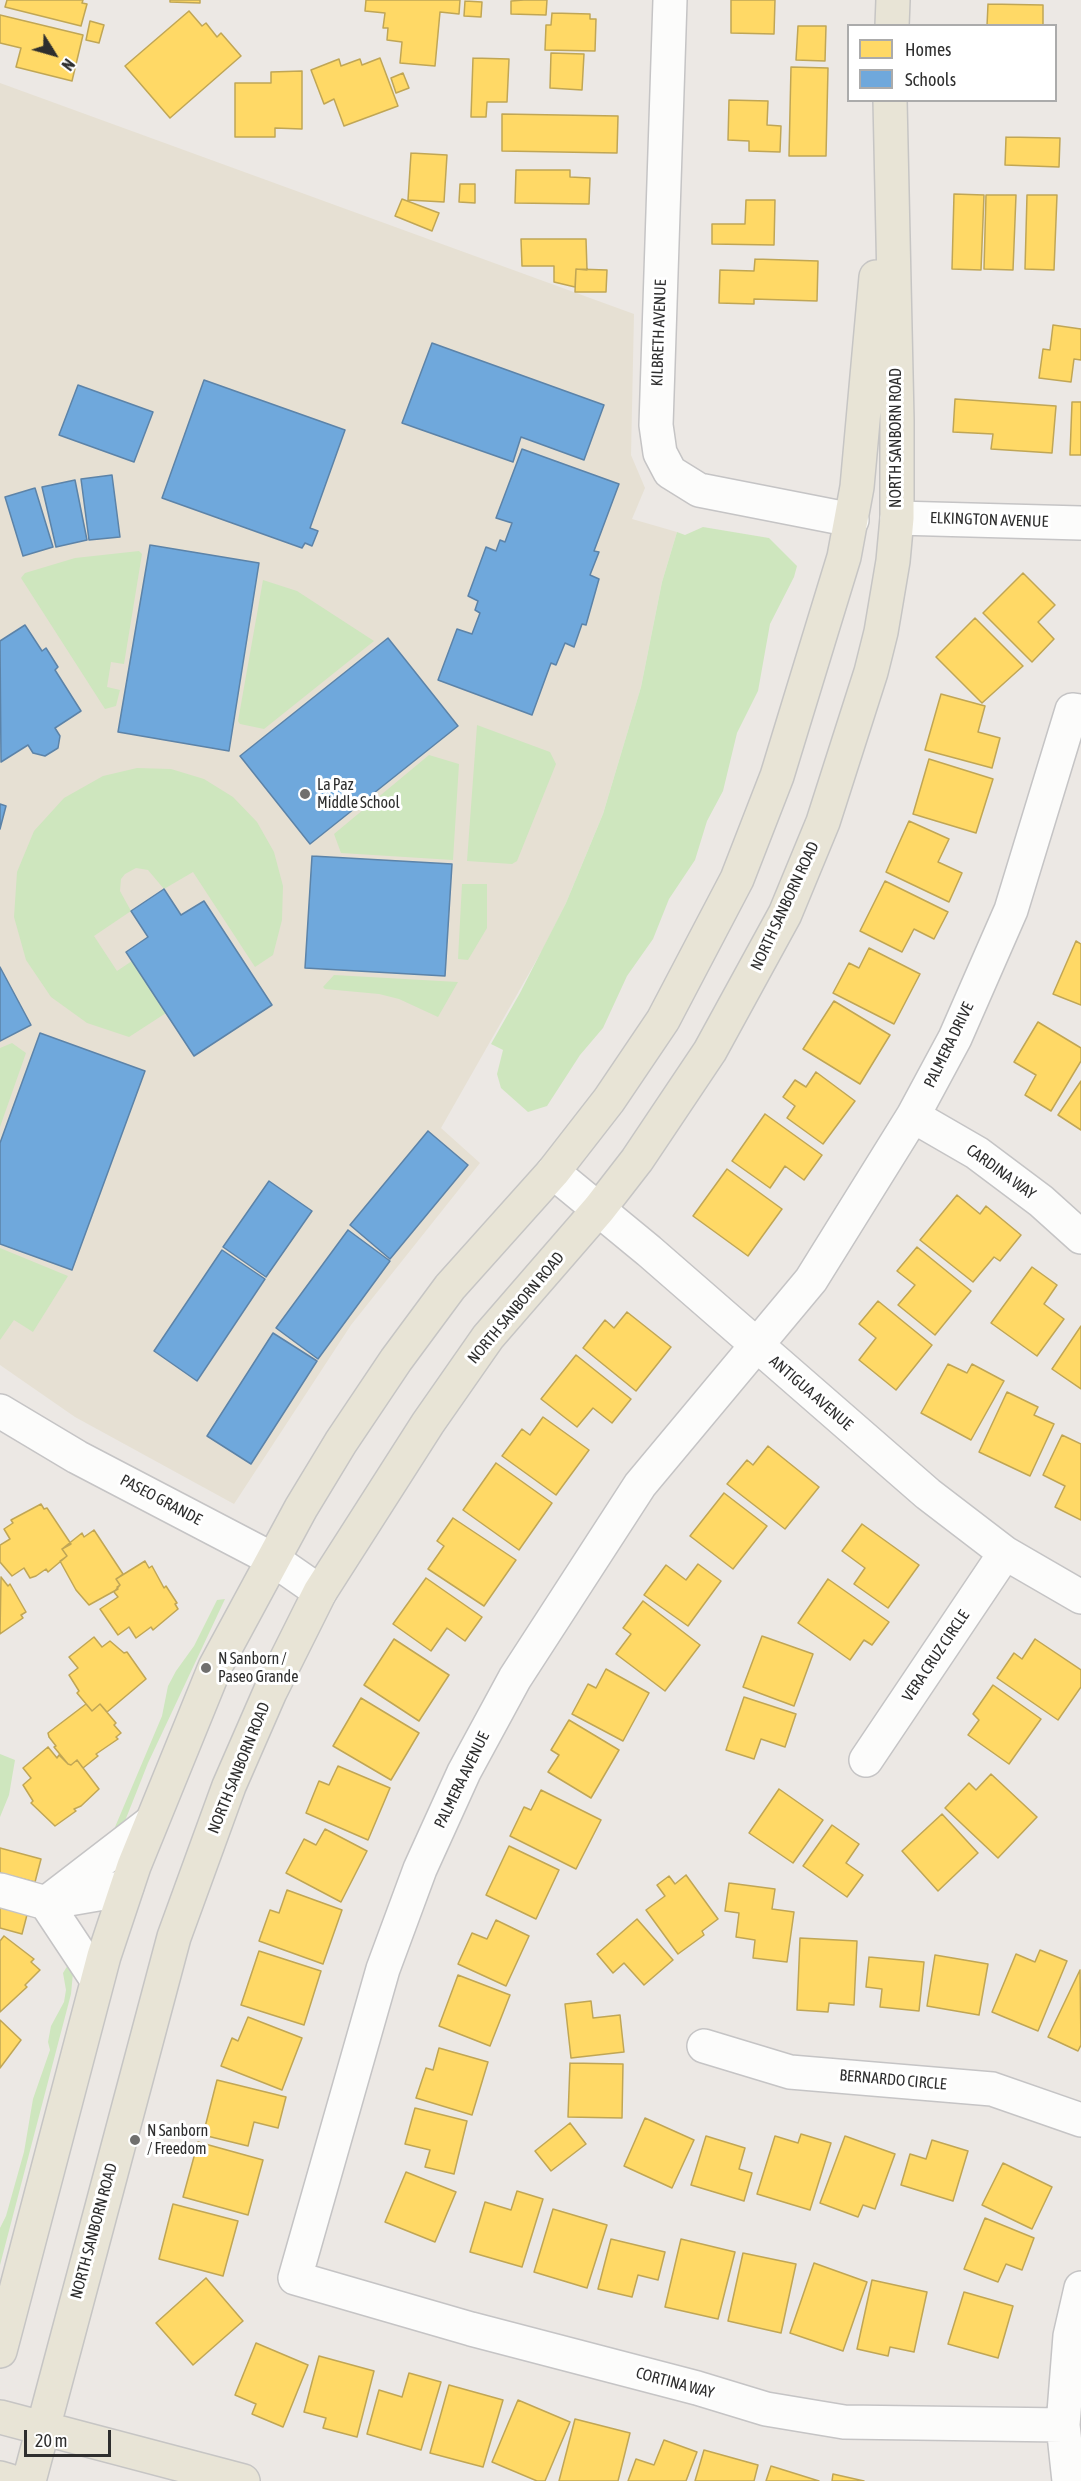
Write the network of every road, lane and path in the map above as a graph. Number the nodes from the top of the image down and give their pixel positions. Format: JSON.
{"nodes":[{"id":1,"x":670,"y":0,"type":"edge"},
{"id":2,"x":893,"y":0,"type":"edge"},
{"id":3,"x":892,"y":24,"type":"edge"},
{"id":4,"x":890,"y":113,"type":"edge"},
{"id":5,"x":897,"y":518,"type":"junction"},
{"id":6,"x":852,"y":520,"type":"junction"},
{"id":7,"x":1081,"y":523,"type":"edge"},
{"id":8,"x":1077,"y":710,"type":"edge"},
{"id":9,"x":913,"y":1116,"type":"junction"},
{"id":10,"x":553,"y":1172,"type":"junction"},
{"id":11,"x":599,"y":1209,"type":"junction"},
{"id":12,"x":1081,"y":1238,"type":"edge"},
{"id":13,"x":756,"y":1346,"type":"junction"},
{"id":14,"x":1,"y":1415,"type":"edge"},
{"id":15,"x":1005,"y":1553,"type":"junction"},
{"id":16,"x":274,"y":1560,"type":"junction"},
{"id":17,"x":320,"y":1592,"type":"junction"},
{"id":18,"x":1081,"y":1597,"type":"edge"},
{"id":19,"x":866,"y":1760,"type":"dead end"},
{"id":20,"x":150,"y":1823,"type":"junction"},
{"id":21,"x":127,"y":1886,"type":"junction"},
{"id":22,"x":0,"y":1890,"type":"edge"},
{"id":23,"x":46,"y":1903,"type":"junction"},
{"id":24,"x":97,"y":1980,"type":"junction"},
{"id":25,"x":704,"y":2046,"type":"dead end"},
{"id":26,"x":1081,"y":2120,"type":"edge"},
{"id":27,"x":296,"y":2278,"type":"joint"},
{"id":28,"x":1081,"y":2288,"type":"edge"},
{"id":29,"x":0,"y":2351,"type":"edge"},
{"id":30,"x":0,"y":2417,"type":"edge"},
{"id":31,"x":1064,"y":2425,"type":"junction"},
{"id":32,"x":42,"y":2429,"type":"junction"},
{"id":33,"x":0,"y":2478,"type":"edge"},
{"id":34,"x":10,"y":2481,"type":"edge"},
{"id":35,"x":29,"y":2481,"type":"edge"},
{"id":36,"x":243,"y":2481,"type":"edge"},
{"id":37,"x":1069,"y":2481,"type":"edge"}],
"edges":[{"from":1,"to":6,"type":"street","name":"KILBRETH AVENUE"},
{"from":2,"to":3,"type":"main road"},
{"from":4,"to":5,"type":"main road","name":"NORTH SANBORN ROAD"},
{"from":4,"to":6,"type":"main road","name":"NORTH SANBORN ROAD"},
{"from":5,"to":7,"type":"street","name":"ELKINGTON AVENUE"},
{"from":5,"to":11,"type":"main road","name":"NORTH SANBORN ROAD"},
{"from":6,"to":10,"type":"main road","name":"NORTH SANBORN ROAD"},
{"from":8,"to":9,"type":"street","name":"PALMERA DRIVE"},
{"from":9,"to":12,"type":"street","name":"CARDINA WAY"},
{"from":9,"to":13,"type":"street","name":"PALMERA DRIVE"},
{"from":10,"to":11,"type":"street","name":"ANTIGUA AVENUE"},
{"from":10,"to":16,"type":"main road","name":"NORTH SANBORN ROAD"},
{"from":11,"to":13,"type":"street","name":"ANTIGUA AVENUE"},
{"from":11,"to":17,"type":"main road","name":"NORTH SANBORN ROAD"},
{"from":13,"to":15,"type":"street","name":"ANTIGUA AVENUE"},
{"from":13,"to":27,"type":"street","name":"PALMERA AVENUE"},
{"from":14,"to":16,"type":"street","name":"PASEO GRANDE"},
{"from":15,"to":18,"type":"street","name":"ANTIGUA AVENUE"},
{"from":15,"to":19,"type":"street","name":"VERA CRUZ CIRCLE"},
{"from":16,"to":17,"type":"street","name":"PASEO GRANDE"},
{"from":16,"to":20,"type":"main road","name":"NORTH SANBORN ROAD"},
{"from":17,"to":32,"type":"main road","name":"NORTH SANBORN ROAD"},
{"from":20,"to":21,"type":"main road","name":"NORTH SANBORN ROAD"},
{"from":20,"to":23,"type":"street"},
{"from":21,"to":23,"type":"street"},
{"from":21,"to":24,"type":"main road","name":"NORTH SANBORN ROAD"},
{"from":22,"to":23,"type":"street"},
{"from":23,"to":24,"type":"street"},
{"from":24,"to":29,"type":"main road","name":"NORTH SANBORN ROAD"},
{"from":25,"to":26,"type":"street","name":"BERNARDO CIRCLE"},
{"from":27,"to":31,"type":"street","name":"CORTINA WAY"},
{"from":28,"to":31,"type":"street"},
{"from":30,"to":32,"type":"main road"},
{"from":31,"to":37,"type":"street"},
{"from":32,"to":35,"type":"main road","name":"NORTH SANBORN ROAD"},
{"from":32,"to":36,"type":"main road"},
{"from":33,"to":34,"type":"main road"}]}
